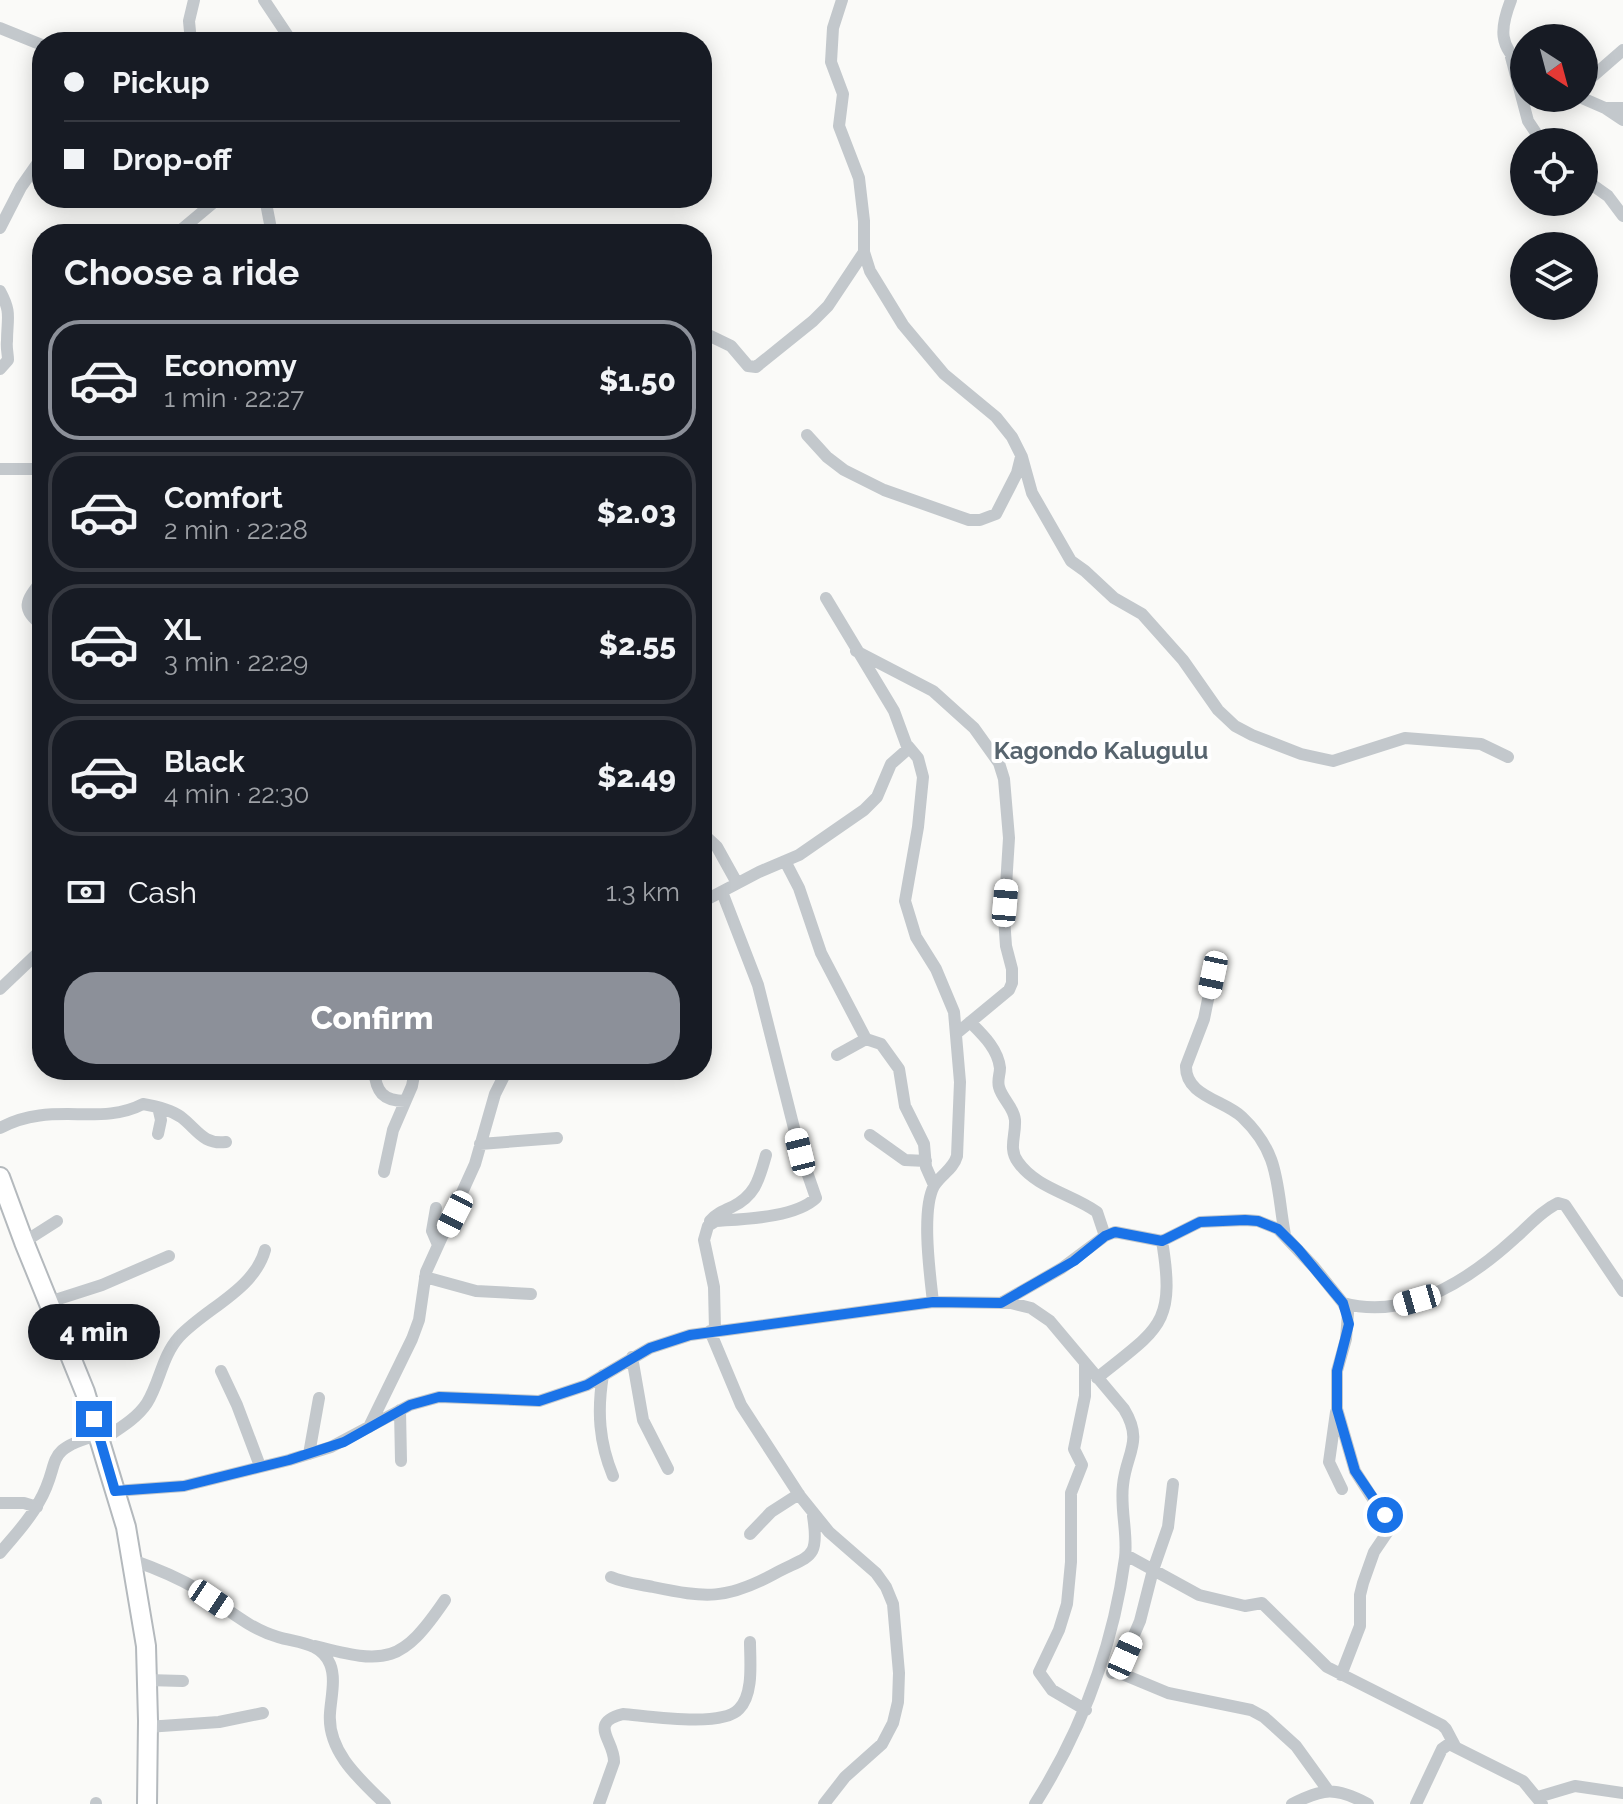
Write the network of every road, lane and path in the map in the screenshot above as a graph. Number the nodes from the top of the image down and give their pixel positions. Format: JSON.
{"nodes":[{"id":1,"x":194,"y":0,"type":"edge"},
{"id":2,"x":264,"y":0,"type":"edge"},
{"id":3,"x":842,"y":0,"type":"edge"},
{"id":4,"x":1511,"y":0,"type":"edge"},
{"id":5,"x":0,"y":28,"type":"edge"},
{"id":6,"x":190,"y":32,"type":"edge"},
{"id":7,"x":285,"y":32,"type":"edge"},
{"id":8,"x":32,"y":41,"type":"edge"},
{"id":9,"x":1623,"y":50,"type":"edge"},
{"id":10,"x":1510,"y":55,"type":"edge"},
{"id":11,"x":1598,"y":72,"type":"edge"},
{"id":12,"x":1598,"y":105,"type":"edge"},
{"id":13,"x":1605,"y":108,"type":"junction"},
{"id":14,"x":1623,"y":108,"type":"edge"},
{"id":15,"x":1623,"y":120,"type":"edge"},
{"id":16,"x":32,"y":171,"type":"edge"},
{"id":17,"x":1598,"y":189,"type":"edge"},
{"id":18,"x":207,"y":208,"type":"edge"},
{"id":19,"x":1623,"y":216,"type":"edge"},
{"id":20,"x":188,"y":224,"type":"edge"},
{"id":21,"x":0,"y":228,"type":"edge"},
{"id":22,"x":864,"y":252,"type":"junction"},
{"id":23,"x":0,"y":291,"type":"edge"},
{"id":24,"x":712,"y":337,"type":"edge"},
{"id":25,"x":0,"y":369,"type":"edge"},
{"id":26,"x":807,"y":435,"type":"dead end"},
{"id":27,"x":1022,"y":457,"type":"junction"},
{"id":28,"x":0,"y":469,"type":"edge"},
{"id":29,"x":32,"y":469,"type":"edge"},
{"id":30,"x":32,"y":593,"type":"edge"},
{"id":31,"x":826,"y":598,"type":"dead end"},
{"id":32,"x":32,"y":618,"type":"edge"},
{"id":33,"x":856,"y":651,"type":"junction"},
{"id":34,"x":908,"y":746,"type":"junction"},
{"id":35,"x":1508,"y":757,"type":"dead end"},
{"id":36,"x":712,"y":842,"type":"edge"},
{"id":37,"x":785,"y":861,"type":"junction"},
{"id":38,"x":737,"y":883,"type":"junction"},
{"id":39,"x":722,"y":892,"type":"junction"},
{"id":40,"x":712,"y":897,"type":"edge"},
{"id":41,"x":32,"y":959,"type":"edge"},
{"id":42,"x":1216,"y":960,"type":"dead end"},
{"id":43,"x":0,"y":989,"type":"edge"},
{"id":44,"x":970,"y":1022,"type":"junction"},
{"id":45,"x":957,"y":1033,"type":"junction"},
{"id":46,"x":866,"y":1039,"type":"junction"},
{"id":47,"x":837,"y":1055,"type":"dead end"},
{"id":48,"x":375,"y":1080,"type":"edge"},
{"id":49,"x":413,"y":1080,"type":"edge"},
{"id":50,"x":502,"y":1080,"type":"edge"},
{"id":51,"x":405,"y":1101,"type":"junction"},
{"id":52,"x":158,"y":1107,"type":"junction"},
{"id":53,"x":0,"y":1128,"type":"edge"},
{"id":54,"x":158,"y":1134,"type":"dead end"},
{"id":55,"x":870,"y":1135,"type":"dead end"},
{"id":56,"x":557,"y":1138,"type":"dead end"},
{"id":57,"x":226,"y":1142,"type":"dead end"},
{"id":58,"x":480,"y":1144,"type":"junction"},
{"id":59,"x":766,"y":1155,"type":"dead end"},
{"id":60,"x":926,"y":1161,"type":"junction"},
{"id":61,"x":384,"y":1172,"type":"dead end"},
{"id":62,"x":0,"y":1177,"type":"edge"},
{"id":63,"x":934,"y":1185,"type":"junction"},
{"id":64,"x":436,"y":1208,"type":"dead end"},
{"id":65,"x":57,"y":1221,"type":"dead end"},
{"id":66,"x":708,"y":1226,"type":"junction"},
{"id":67,"x":1285,"y":1235,"type":"junction"},
{"id":68,"x":1105,"y":1236,"type":"junction"},
{"id":69,"x":1162,"y":1241,"type":"junction"},
{"id":70,"x":24,"y":1242,"type":"junction"},
{"id":71,"x":438,"y":1245,"type":"junction"},
{"id":72,"x":265,"y":1250,"type":"dead end"},
{"id":73,"x":169,"y":1256,"type":"dead end"},
{"id":74,"x":425,"y":1277,"type":"junction"},
{"id":75,"x":1623,"y":1291,"type":"edge"},
{"id":76,"x":531,"y":1294,"type":"dead end"},
{"id":77,"x":49,"y":1302,"type":"junction"},
{"id":78,"x":933,"y":1302,"type":"junction"},
{"id":79,"x":1001,"y":1303,"type":"junction"},
{"id":80,"x":1343,"y":1303,"type":"junction"},
{"id":81,"x":713,"y":1330,"type":"junction"},
{"id":82,"x":632,"y":1357,"type":"junction"},
{"id":83,"x":1085,"y":1364,"type":"junction"},
{"id":84,"x":221,"y":1371,"type":"dead end"},
{"id":85,"x":603,"y":1375,"type":"junction"},
{"id":86,"x":1097,"y":1378,"type":"junction"},
{"id":87,"x":319,"y":1398,"type":"dead end"},
{"id":88,"x":1337,"y":1409,"type":"junction"},
{"id":89,"x":400,"y":1410,"type":"junction"},
{"id":90,"x":368,"y":1429,"type":"junction"},
{"id":91,"x":98,"y":1438,"type":"junction"},
{"id":92,"x":309,"y":1454,"type":"junction"},
{"id":93,"x":401,"y":1461,"type":"dead end"},
{"id":94,"x":260,"y":1466,"type":"junction"},
{"id":95,"x":668,"y":1469,"type":"dead end"},
{"id":96,"x":613,"y":1476,"type":"dead end"},
{"id":97,"x":1173,"y":1484,"type":"dead end"},
{"id":98,"x":1342,"y":1489,"type":"dead end"},
{"id":99,"x":115,"y":1491,"type":"junction"},
{"id":100,"x":799,"y":1494,"type":"junction"},
{"id":101,"x":0,"y":1503,"type":"edge"},
{"id":102,"x":37,"y":1507,"type":"junction"},
{"id":103,"x":813,"y":1513,"type":"junction"},
{"id":104,"x":750,"y":1534,"type":"dead end"},
{"id":105,"x":0,"y":1553,"type":"edge"},
{"id":106,"x":1126,"y":1555,"type":"junction"},
{"id":107,"x":132,"y":1560,"type":"junction"},
{"id":108,"x":1153,"y":1570,"type":"junction"},
{"id":109,"x":611,"y":1577,"type":"dead end"},
{"id":110,"x":445,"y":1600,"type":"dead end"},
{"id":111,"x":750,"y":1642,"type":"dead end"},
{"id":112,"x":313,"y":1645,"type":"junction"},
{"id":113,"x":1115,"y":1671,"type":"junction"},
{"id":114,"x":1341,"y":1675,"type":"junction"},
{"id":115,"x":147,"y":1680,"type":"junction"},
{"id":116,"x":183,"y":1681,"type":"dead end"},
{"id":117,"x":1094,"y":1689,"type":"junction"},
{"id":118,"x":1086,"y":1710,"type":"junction"},
{"id":119,"x":263,"y":1713,"type":"dead end"},
{"id":120,"x":147,"y":1727,"type":"junction"},
{"id":121,"x":1455,"y":1746,"type":"junction"},
{"id":122,"x":1327,"y":1789,"type":"junction"},
{"id":123,"x":1623,"y":1793,"type":"edge"},
{"id":124,"x":1540,"y":1801,"type":"edge"},
{"id":125,"x":147,"y":1804,"type":"edge"},
{"id":126,"x":385,"y":1804,"type":"edge"},
{"id":127,"x":599,"y":1804,"type":"edge"},
{"id":128,"x":824,"y":1804,"type":"edge"},
{"id":129,"x":1035,"y":1804,"type":"edge"},
{"id":130,"x":1292,"y":1804,"type":"edge"},
{"id":131,"x":1368,"y":1804,"type":"edge"},
{"id":132,"x":1416,"y":1804,"type":"edge"}],
"edges":[{"from":1,"to":6,"type":"street"},
{"from":2,"to":7,"type":"street"},
{"from":3,"to":22,"type":"street"},
{"from":4,"to":10,"type":"street"},
{"from":5,"to":8,"type":"street"},
{"from":9,"to":11,"type":"street"},
{"from":12,"to":13,"type":"street"},
{"from":13,"to":14,"type":"street"},
{"from":13,"to":15,"type":"street"},
{"from":16,"to":21,"type":"street"},
{"from":17,"to":19,"type":"street"},
{"from":18,"to":20,"type":"street"},
{"from":22,"to":24,"type":"street"},
{"from":22,"to":27,"type":"street"},
{"from":23,"to":25,"type":"street"},
{"from":26,"to":27,"type":"street"},
{"from":27,"to":35,"type":"street"},
{"from":28,"to":29,"type":"street"},
{"from":30,"to":32,"type":"street"},
{"from":31,"to":33,"type":"street"},
{"from":33,"to":34,"type":"street"},
{"from":33,"to":44,"type":"street"},
{"from":34,"to":37,"type":"street"},
{"from":34,"to":45,"type":"street"},
{"from":36,"to":38,"type":"street"},
{"from":37,"to":38,"type":"street"},
{"from":37,"to":46,"type":"street"},
{"from":38,"to":39,"type":"street"},
{"from":39,"to":40,"type":"street"},
{"from":39,"to":66,"type":"street"},
{"from":41,"to":43,"type":"street"},
{"from":42,"to":67,"type":"street"},
{"from":44,"to":45,"type":"street"},
{"from":44,"to":68,"type":"street"},
{"from":45,"to":63,"type":"street"},
{"from":46,"to":47,"type":"street"},
{"from":46,"to":60,"type":"street"},
{"from":48,"to":51,"type":"street"},
{"from":49,"to":51,"type":"street"},
{"from":50,"to":58,"type":"street"},
{"from":51,"to":61,"type":"street"},
{"from":52,"to":53,"type":"street"},
{"from":52,"to":54,"type":"street"},
{"from":52,"to":57,"type":"street"},
{"from":55,"to":60,"type":"street"},
{"from":56,"to":58,"type":"street"},
{"from":58,"to":71,"type":"street"},
{"from":59,"to":66,"type":"street"},
{"from":60,"to":63,"type":"street"},
{"from":62,"to":70,"type":"highway"},
{"from":63,"to":78,"type":"street"},
{"from":64,"to":71,"type":"street"},
{"from":65,"to":70,"type":"street"},
{"from":66,"to":81,"type":"street"},
{"from":67,"to":69,"type":"street"},
{"from":67,"to":80,"type":"street"},
{"from":68,"to":69,"type":"street"},
{"from":68,"to":79,"type":"street"},
{"from":69,"to":86,"type":"street"},
{"from":70,"to":77,"type":"highway"},
{"from":71,"to":74,"type":"street"},
{"from":72,"to":91,"type":"street"},
{"from":73,"to":77,"type":"street"},
{"from":74,"to":76,"type":"street"},
{"from":74,"to":90,"type":"street"},
{"from":75,"to":80,"type":"street"},
{"from":77,"to":91,"type":"highway"},
{"from":78,"to":79,"type":"street"},
{"from":78,"to":81,"type":"street"},
{"from":79,"to":83,"type":"street"},
{"from":80,"to":88,"type":"street"},
{"from":81,"to":82,"type":"street"},
{"from":81,"to":100,"type":"street"},
{"from":82,"to":85,"type":"street"},
{"from":82,"to":95,"type":"street"},
{"from":83,"to":86,"type":"street"},
{"from":83,"to":118,"type":"street"},
{"from":84,"to":94,"type":"street"},
{"from":85,"to":89,"type":"street"},
{"from":85,"to":96,"type":"street"},
{"from":86,"to":106,"type":"street"},
{"from":87,"to":92,"type":"street"},
{"from":88,"to":98,"type":"street"},
{"from":88,"to":114,"type":"street"},
{"from":89,"to":90,"type":"street"},
{"from":89,"to":93,"type":"street"},
{"from":90,"to":92,"type":"street"},
{"from":91,"to":99,"type":"highway"},
{"from":91,"to":102,"type":"street"},
{"from":92,"to":94,"type":"street"},
{"from":94,"to":99,"type":"street"},
{"from":97,"to":108,"type":"street"},
{"from":99,"to":107,"type":"highway"},
{"from":100,"to":103,"type":"street"},
{"from":100,"to":104,"type":"street"},
{"from":101,"to":102,"type":"street"},
{"from":102,"to":105,"type":"street"},
{"from":103,"to":109,"type":"street"},
{"from":103,"to":128,"type":"street"},
{"from":106,"to":108,"type":"street"},
{"from":106,"to":117,"type":"street"},
{"from":107,"to":112,"type":"street"},
{"from":107,"to":115,"type":"highway"},
{"from":108,"to":113,"type":"street"},
{"from":108,"to":114,"type":"street"},
{"from":110,"to":112,"type":"street"},
{"from":111,"to":127,"type":"street"},
{"from":112,"to":126,"type":"street"},
{"from":113,"to":117,"type":"street"},
{"from":113,"to":122,"type":"street"},
{"from":114,"to":121,"type":"street"},
{"from":115,"to":116,"type":"street"},
{"from":115,"to":120,"type":"highway"},
{"from":117,"to":118,"type":"street"},
{"from":118,"to":129,"type":"street"},
{"from":119,"to":120,"type":"street"},
{"from":120,"to":125,"type":"highway"},
{"from":121,"to":124,"type":"street"},
{"from":121,"to":132,"type":"street"},
{"from":122,"to":130,"type":"street"},
{"from":122,"to":131,"type":"street"},
{"from":123,"to":124,"type":"street"}]}
